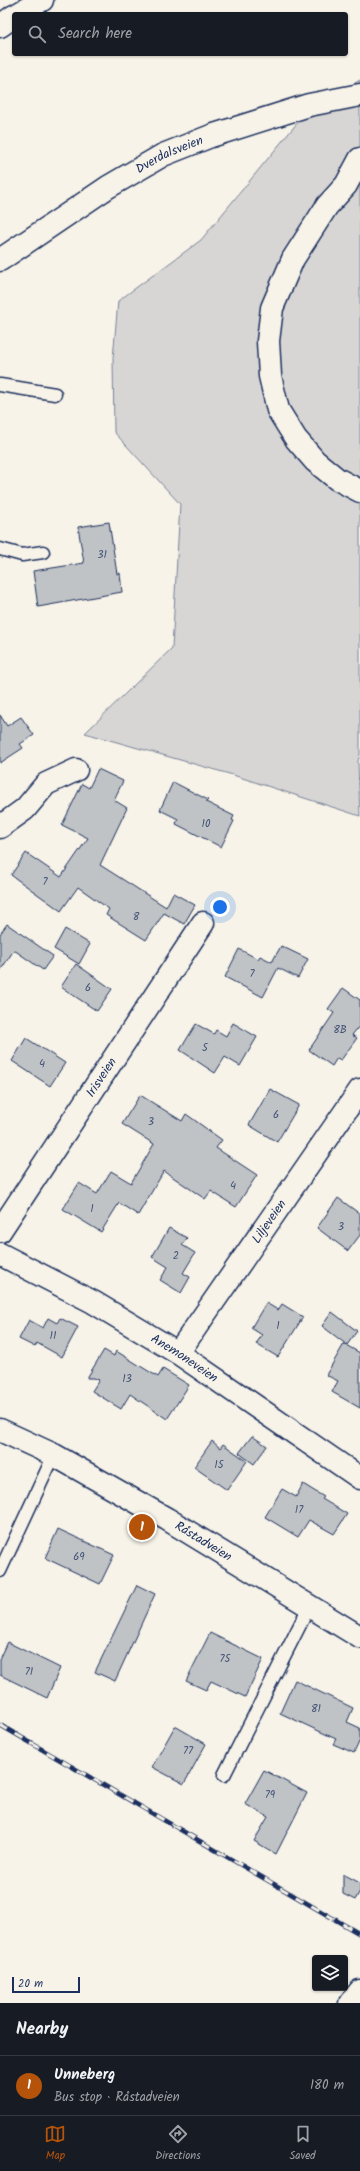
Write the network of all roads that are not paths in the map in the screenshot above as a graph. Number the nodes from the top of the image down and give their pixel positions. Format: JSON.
{"nodes":[{"id":1,"x":42,"y":0,"type":"edge"},
{"id":2,"x":21,"y":12,"type":"edge"},
{"id":3,"x":12,"y":17,"type":"edge"},
{"id":4,"x":0,"y":26,"type":"edge"},
{"id":5,"x":360,"y":95,"type":"edge"},
{"id":6,"x":360,"y":159,"type":"edge"},
{"id":7,"x":0,"y":260,"type":"edge"},
{"id":8,"x":0,"y":385,"type":"edge"},
{"id":9,"x":55,"y":394,"type":"dead end"},
{"id":10,"x":360,"y":491,"type":"edge"},
{"id":11,"x":0,"y":549,"type":"edge"},
{"id":12,"x":43,"y":552,"type":"dead end"},
{"id":13,"x":76,"y":770,"type":"dead end"},
{"id":14,"x":0,"y":827,"type":"edge"},
{"id":15,"x":202,"y":923,"type":"dead end"},
{"id":16,"x":360,"y":1090,"type":"edge"},
{"id":17,"x":0,"y":1231,"type":"edge"},
{"id":18,"x":0,"y":1254,"type":"edge"},
{"id":19,"x":178,"y":1353,"type":"junction"},
{"id":20,"x":0,"y":1430,"type":"edge"},
{"id":21,"x":54,"y":1455,"type":"junction"},
{"id":22,"x":359,"y":1475,"type":"edge"},
{"id":23,"x":0,"y":1571,"type":"edge"},
{"id":24,"x":309,"y":1607,"type":"junction"},
{"id":25,"x":360,"y":1637,"type":"edge"},
{"id":26,"x":224,"y":1776,"type":"dead end"},
{"id":27,"x":360,"y":1991,"type":"edge"},
{"id":28,"x":350,"y":2003,"type":"edge"}],
"edges":[{"from":1,"to":2,"type":"street"},
{"from":3,"to":4,"type":"street"},
{"from":5,"to":7,"type":"street","name":"Dverdalsveien"},
{"from":6,"to":10,"type":"street"},
{"from":8,"to":9,"type":"lane"},
{"from":11,"to":12,"type":"lane"},
{"from":13,"to":14,"type":"street"},
{"from":15,"to":17,"type":"street","name":"Irisveien"},
{"from":16,"to":19,"type":"street","name":"Liljeveien"},
{"from":18,"to":19,"type":"street","name":"Anemoneveien"},
{"from":19,"to":22,"type":"street","name":"Anemoneveien"},
{"from":20,"to":21,"type":"street","name":"Råstadveien"},
{"from":21,"to":23,"type":"lane"},
{"from":21,"to":24,"type":"street","name":"Råstadveien"},
{"from":24,"to":25,"type":"street","name":"Råstadveien"},
{"from":24,"to":26,"type":"lane"},
{"from":27,"to":28,"type":"street"}]}
